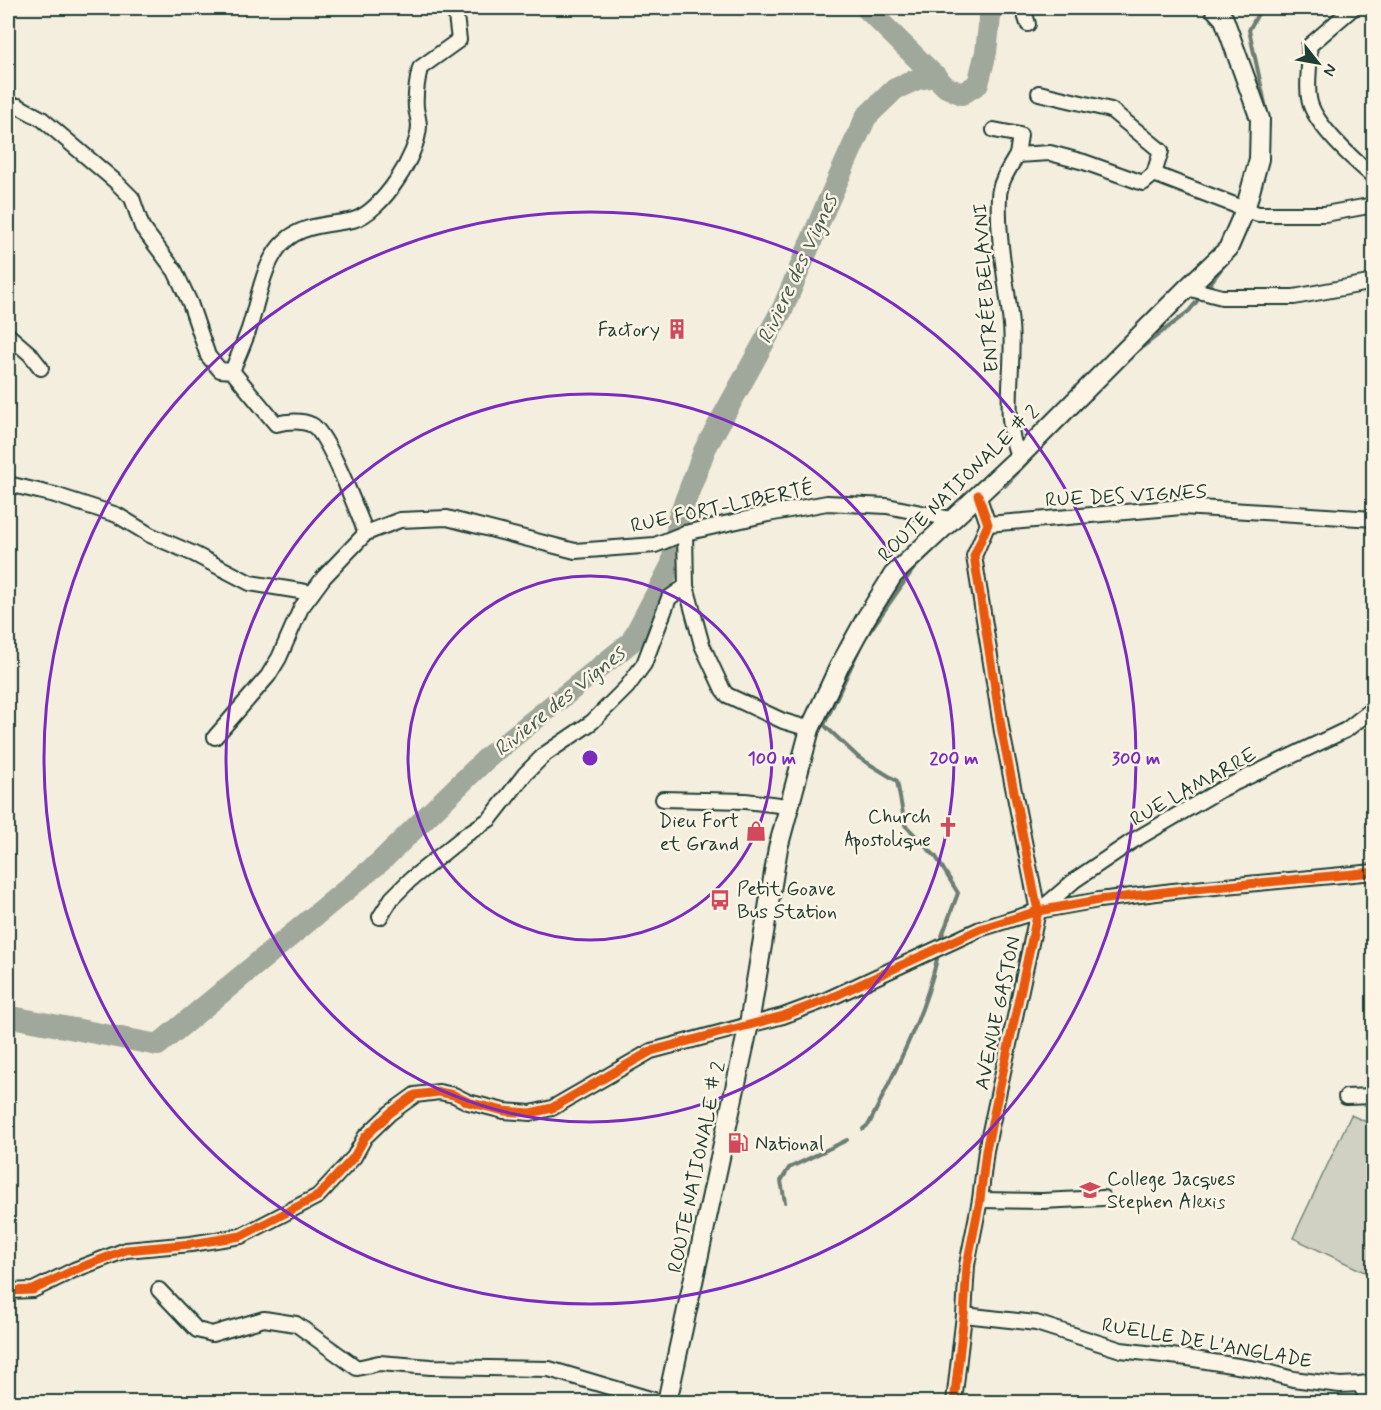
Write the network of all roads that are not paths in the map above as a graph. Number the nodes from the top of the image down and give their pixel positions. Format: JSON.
{"nodes":[{"id":1,"x":455,"y":8,"type":"edge"},
{"id":2,"x":1023,"y":8,"type":"edge"},
{"id":3,"x":1214,"y":8,"type":"edge"},
{"id":4,"x":1353,"y":8,"type":"edge"},
{"id":5,"x":1029,"y":24,"type":"dead end"},
{"id":6,"x":1040,"y":93,"type":"dead end"},
{"id":7,"x":8,"y":105,"type":"edge"},
{"id":8,"x":994,"y":130,"type":"dead end"},
{"id":9,"x":1017,"y":155,"type":"junction"},
{"id":10,"x":1154,"y":174,"type":"junction"},
{"id":11,"x":1374,"y":177,"type":"edge"},
{"id":12,"x":1374,"y":206,"type":"edge"},
{"id":13,"x":1252,"y":212,"type":"junction"},
{"id":14,"x":1374,"y":282,"type":"edge"},
{"id":15,"x":1187,"y":288,"type":"junction"},
{"id":16,"x":8,"y":335,"type":"edge"},
{"id":17,"x":41,"y":368,"type":"dead end"},
{"id":18,"x":232,"y":371,"type":"junction"},
{"id":19,"x":1019,"y":457,"type":"junction"},
{"id":20,"x":8,"y":484,"type":"edge"},
{"id":21,"x":978,"y":495,"type":"junction"},
{"id":22,"x":951,"y":519,"type":"junction"},
{"id":23,"x":1374,"y":519,"type":"edge"},
{"id":24,"x":988,"y":524,"type":"junction"},
{"id":25,"x":366,"y":533,"type":"junction"},
{"id":26,"x":685,"y":533,"type":"junction"},
{"id":27,"x":686,"y":586,"type":"junction"},
{"id":28,"x":312,"y":593,"type":"junction"},
{"id":29,"x":1374,"y":708,"type":"edge"},
{"id":30,"x":810,"y":729,"type":"junction"},
{"id":31,"x":215,"y":737,"type":"dead end"},
{"id":32,"x":663,"y":799,"type":"dead end"},
{"id":33,"x":788,"y":806,"type":"junction"},
{"id":34,"x":1374,"y":872,"type":"edge"},
{"id":35,"x":1038,"y":911,"type":"junction"},
{"id":36,"x":380,"y":917,"type":"dead end"},
{"id":37,"x":749,"y":1024,"type":"junction"},
{"id":38,"x":1374,"y":1096,"type":"edge"},
{"id":39,"x":1346,"y":1097,"type":"dead end"},
{"id":40,"x":1103,"y":1198,"type":"dead end"},
{"id":41,"x":980,"y":1200,"type":"junction"},
{"id":42,"x":159,"y":1290,"type":"dead end"},
{"id":43,"x":8,"y":1291,"type":"edge"},
{"id":44,"x":964,"y":1315,"type":"junction"},
{"id":45,"x":1367,"y":1383,"type":"edge"},
{"id":46,"x":660,"y":1402,"type":"edge"},
{"id":47,"x":667,"y":1402,"type":"edge"},
{"id":48,"x":954,"y":1402,"type":"edge"},
{"id":49,"x":1369,"y":1402,"type":"edge"}],
"edges":[{"from":1,"to":18,"type":"street"},
{"from":2,"to":5,"type":"street"},
{"from":3,"to":13,"type":"main road","name":"ROUTE NATIONALE # 2"},
{"from":4,"to":11,"type":"street"},
{"from":6,"to":10,"type":"street"},
{"from":7,"to":18,"type":"street"},
{"from":8,"to":9,"type":"street"},
{"from":9,"to":10,"type":"street"},
{"from":9,"to":19,"type":"street","name":"ENTRÉE BELAVNI"},
{"from":10,"to":13,"type":"street"},
{"from":12,"to":13,"type":"street"},
{"from":13,"to":15,"type":"main road","name":"ROUTE NATIONALE # 2"},
{"from":14,"to":15,"type":"street"},
{"from":15,"to":19,"type":"main road","name":"ROUTE NATIONALE # 2"},
{"from":16,"to":17,"type":"street"},
{"from":18,"to":25,"type":"street"},
{"from":19,"to":21,"type":"main road","name":"ROUTE NATIONALE # 2"},
{"from":20,"to":28,"type":"street"},
{"from":21,"to":22,"type":"main road","name":"ROUTE NATIONALE # 2"},
{"from":21,"to":24,"type":"street"},
{"from":22,"to":26,"type":"street","name":"RUE FORT-LIBERTÉ"},
{"from":22,"to":30,"type":"main road","name":"ROUTE NATIONALE # 2"},
{"from":23,"to":24,"type":"street","name":"RUE DES VIGNES"},
{"from":24,"to":35,"type":"street","name":"AVENUE GASTON"},
{"from":25,"to":26,"type":"street","name":"RUE FORT-LIBERTÉ"},
{"from":25,"to":28,"type":"street","name":"RUE FORT-LIBERTÉ"},
{"from":26,"to":27,"type":"street"},
{"from":27,"to":30,"type":"street"},
{"from":27,"to":36,"type":"street"},
{"from":28,"to":31,"type":"street","name":"RUE FORT-LIBERTÉ"},
{"from":29,"to":35,"type":"street","name":"RUE LAMARRE"},
{"from":30,"to":33,"type":"main road","name":"ROUTE NATIONALE # 2"},
{"from":32,"to":33,"type":"street"},
{"from":33,"to":37,"type":"main road","name":"ROUTE NATIONALE # 2"},
{"from":34,"to":35,"type":"street"},
{"from":35,"to":37,"type":"street"},
{"from":35,"to":41,"type":"street","name":"AVENUE GASTON"},
{"from":37,"to":43,"type":"street"},
{"from":37,"to":47,"type":"main road","name":"ROUTE NATIONALE # 2"},
{"from":38,"to":39,"type":"street"},
{"from":40,"to":41,"type":"street"},
{"from":41,"to":44,"type":"street","name":"AVENUE GASTON"},
{"from":42,"to":46,"type":"street"},
{"from":44,"to":45,"type":"street","name":"RUELLE DE L'ANGLADE"},
{"from":44,"to":48,"type":"street","name":"AVENUE GASTON"},
{"from":45,"to":49,"type":"street"}]}
